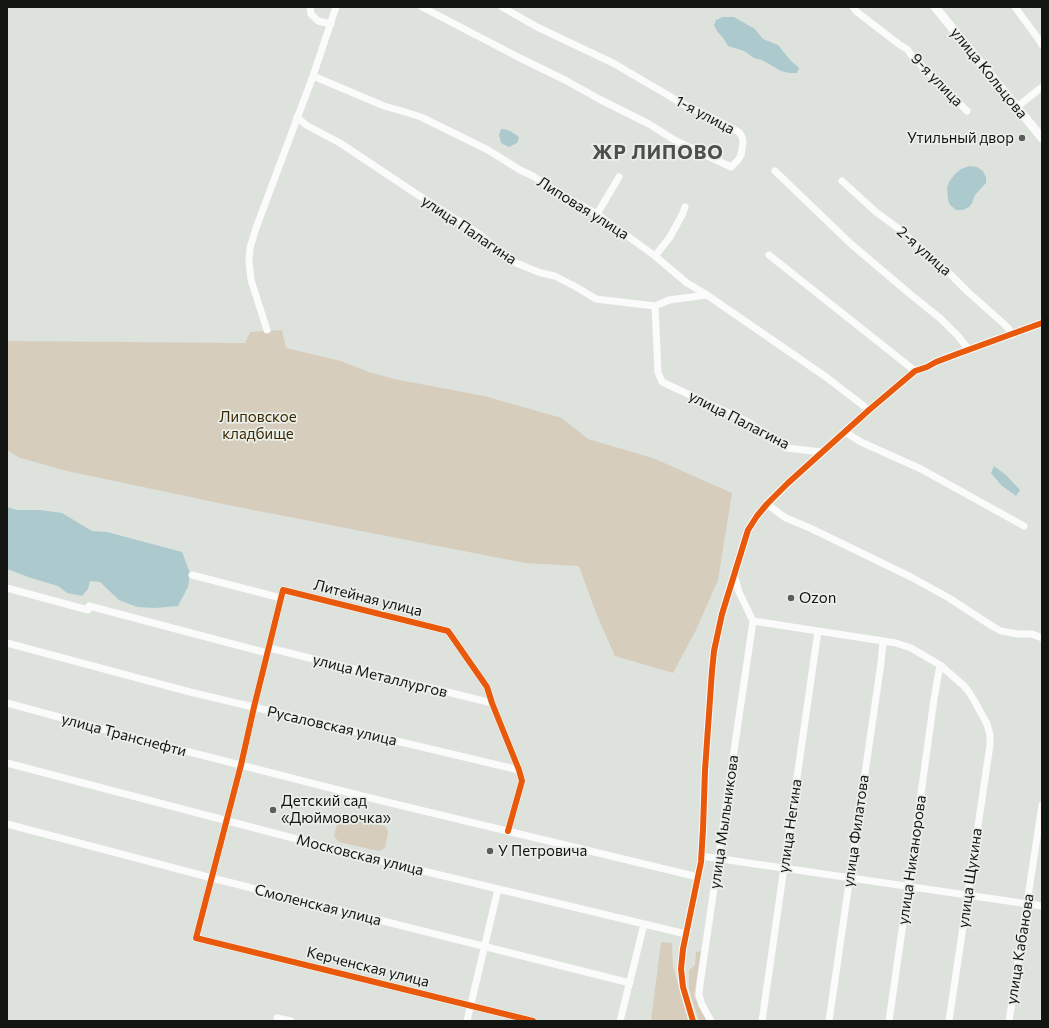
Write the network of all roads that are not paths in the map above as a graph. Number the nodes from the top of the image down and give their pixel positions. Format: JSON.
{"nodes":[{"id":1,"x":310,"y":7,"type":"edge"},
{"id":2,"x":336,"y":7,"type":"edge"},
{"id":3,"x":422,"y":7,"type":"edge"},
{"id":4,"x":502,"y":7,"type":"edge"},
{"id":5,"x":853,"y":7,"type":"edge"},
{"id":6,"x":935,"y":7,"type":"edge"},
{"id":7,"x":1015,"y":7,"type":"edge"},
{"id":8,"x":331,"y":24,"type":"junction"},
{"id":9,"x":1042,"y":45,"type":"edge"},
{"id":10,"x":313,"y":76,"type":"junction"},
{"id":11,"x":1042,"y":87,"type":"edge"},
{"id":12,"x":1016,"y":107,"type":"junction"},
{"id":13,"x":967,"y":111,"type":"dead end"},
{"id":14,"x":297,"y":117,"type":"junction"},
{"id":15,"x":1042,"y":138,"type":"edge"},
{"id":16,"x":775,"y":171,"type":"dead end"},
{"id":17,"x":619,"y":177,"type":"dead end"},
{"id":18,"x":842,"y":181,"type":"dead end"},
{"id":19,"x":685,"y":207,"type":"dead end"},
{"id":20,"x":597,"y":214,"type":"junction"},
{"id":21,"x":769,"y":255,"type":"dead end"},
{"id":22,"x":655,"y":256,"type":"junction"},
{"id":23,"x":708,"y":295,"type":"junction"},
{"id":24,"x":655,"y":306,"type":"junction"},
{"id":25,"x":1042,"y":323,"type":"edge"},
{"id":26,"x":267,"y":330,"type":"dead end"},
{"id":27,"x":1012,"y":334,"type":"junction"},
{"id":28,"x":969,"y":350,"type":"junction"},
{"id":29,"x":915,"y":371,"type":"junction"},
{"id":30,"x":869,"y":410,"type":"junction"},
{"id":31,"x":845,"y":432,"type":"junction"},
{"id":32,"x":822,"y":452,"type":"junction"},
{"id":33,"x":767,"y":504,"type":"junction"},
{"id":34,"x":1024,"y":526,"type":"dead end"},
{"id":35,"x":734,"y":574,"type":"junction"},
{"id":36,"x":192,"y":575,"type":"dead end"},
{"id":37,"x":7,"y":588,"type":"edge"},
{"id":38,"x":729,"y":590,"type":"junction"},
{"id":39,"x":739,"y":592,"type":"junction"},
{"id":40,"x":282,"y":594,"type":"junction"},
{"id":41,"x":753,"y":621,"type":"junction"},
{"id":42,"x":818,"y":631,"type":"junction"},
{"id":43,"x":1042,"y":638,"type":"edge"},
{"id":44,"x":883,"y":641,"type":"junction"},
{"id":45,"x":7,"y":643,"type":"edge"},
{"id":46,"x":268,"y":651,"type":"junction"},
{"id":47,"x":940,"y":665,"type":"junction"},
{"id":48,"x":7,"y":703,"type":"edge"},
{"id":49,"x":492,"y":703,"type":"junction"},
{"id":50,"x":254,"y":707,"type":"junction"},
{"id":51,"x":7,"y":763,"type":"edge"},
{"id":52,"x":240,"y":765,"type":"junction"},
{"id":53,"x":519,"y":770,"type":"junction"},
{"id":54,"x":1042,"y":805,"type":"edge"},
{"id":55,"x":226,"y":821,"type":"junction"},
{"id":56,"x":7,"y":824,"type":"edge"},
{"id":57,"x":508,"y":831,"type":"junction"},
{"id":58,"x":701,"y":856,"type":"junction"},
{"id":59,"x":718,"y":858,"type":"junction"},
{"id":60,"x":784,"y":868,"type":"junction"},
{"id":61,"x":698,"y":877,"type":"junction"},
{"id":62,"x":212,"y":878,"type":"junction"},
{"id":63,"x":849,"y":878,"type":"junction"},
{"id":64,"x":908,"y":887,"type":"junction"},
{"id":65,"x":498,"y":889,"type":"junction"},
{"id":66,"x":967,"y":895,"type":"junction"},
{"id":67,"x":1027,"y":904,"type":"junction"},
{"id":68,"x":1042,"y":906,"type":"edge"},
{"id":69,"x":644,"y":924,"type":"junction"},
{"id":70,"x":686,"y":934,"type":"junction"},
{"id":71,"x":486,"y":947,"type":"junction"},
{"id":72,"x":630,"y":983,"type":"junction"},
{"id":73,"x":471,"y":1006,"type":"junction"},
{"id":74,"x":276,"y":1018,"type":"dead end"},
{"id":75,"x":291,"y":1021,"type":"edge"},
{"id":76,"x":467,"y":1021,"type":"edge"},
{"id":77,"x":533,"y":1021,"type":"edge"},
{"id":78,"x":620,"y":1021,"type":"edge"},
{"id":79,"x":693,"y":1021,"type":"edge"},
{"id":80,"x":711,"y":1021,"type":"edge"},
{"id":81,"x":762,"y":1021,"type":"edge"},
{"id":82,"x":829,"y":1021,"type":"edge"},
{"id":83,"x":889,"y":1021,"type":"edge"},
{"id":84,"x":949,"y":1021,"type":"edge"},
{"id":85,"x":1009,"y":1021,"type":"edge"}],
"edges":[{"from":1,"to":8,"type":"street"},
{"from":2,"to":8,"type":"street"},
{"from":3,"to":4,"type":"street","name":"1-я улица"},
{"from":5,"to":13,"type":"street","name":"9-я улица"},
{"from":6,"to":12,"type":"main road","name":"улица Кольцова"},
{"from":7,"to":9,"type":"street"},
{"from":8,"to":10,"type":"street"},
{"from":10,"to":14,"type":"street"},
{"from":10,"to":20,"type":"street","name":"Липовая улица"},
{"from":11,"to":12,"type":"street"},
{"from":12,"to":15,"type":"main road","name":"улица Кольцова"},
{"from":14,"to":24,"type":"street","name":"улица Палагина"},
{"from":14,"to":26,"type":"street"},
{"from":16,"to":28,"type":"street"},
{"from":17,"to":20,"type":"street"},
{"from":18,"to":27,"type":"street","name":"2-я улица"},
{"from":19,"to":22,"type":"street"},
{"from":20,"to":22,"type":"street","name":"Липовая улица"},
{"from":21,"to":29,"type":"street"},
{"from":22,"to":23,"type":"street","name":"Липовая улица"},
{"from":23,"to":24,"type":"street","name":"улица Палагина"},
{"from":23,"to":30,"type":"street","name":"Липовая улица"},
{"from":24,"to":32,"type":"street","name":"улица Палагина"},
{"from":25,"to":27,"type":"street"},
{"from":27,"to":28,"type":"street"},
{"from":28,"to":29,"type":"street"},
{"from":29,"to":30,"type":"street"},
{"from":30,"to":31,"type":"street"},
{"from":31,"to":32,"type":"street"},
{"from":31,"to":34,"type":"street"},
{"from":32,"to":33,"type":"street"},
{"from":33,"to":35,"type":"street"},
{"from":33,"to":43,"type":"street"},
{"from":35,"to":38,"type":"street"},
{"from":35,"to":39,"type":"street"},
{"from":36,"to":40,"type":"street","name":"Литейная улица"},
{"from":37,"to":46,"type":"street","name":"улица Металлургов"},
{"from":38,"to":39,"type":"street"},
{"from":38,"to":58,"type":"street"},
{"from":39,"to":41,"type":"street"},
{"from":40,"to":46,"type":"street"},
{"from":40,"to":49,"type":"street","name":"Литейная улица"},
{"from":41,"to":42,"type":"street"},
{"from":41,"to":59,"type":"street","name":"улица Мыльникова"},
{"from":42,"to":44,"type":"street"},
{"from":42,"to":60,"type":"street","name":"улица Негина"},
{"from":44,"to":47,"type":"street"},
{"from":44,"to":63,"type":"street","name":"улица Филатова"},
{"from":45,"to":50,"type":"street","name":"Русаловская улица"},
{"from":46,"to":49,"type":"street","name":"улица Металлургов"},
{"from":46,"to":50,"type":"street"},
{"from":47,"to":64,"type":"street","name":"улица Никанорова"},
{"from":47,"to":66,"type":"street","name":"улица Щукина"},
{"from":48,"to":52,"type":"street","name":"улица Транснефти"},
{"from":49,"to":53,"type":"street"},
{"from":50,"to":52,"type":"street"},
{"from":50,"to":53,"type":"street","name":"Русаловская улица"},
{"from":51,"to":55,"type":"street","name":"Московская улица"},
{"from":52,"to":55,"type":"street"},
{"from":52,"to":57,"type":"street","name":"улица Транснефти"},
{"from":53,"to":57,"type":"street"},
{"from":54,"to":67,"type":"street","name":"улица Кабанова"},
{"from":55,"to":62,"type":"street"},
{"from":55,"to":65,"type":"street","name":"Московская улица"},
{"from":56,"to":62,"type":"street","name":"Смоленская улица"},
{"from":57,"to":61,"type":"street","name":"улица Транснефти"},
{"from":58,"to":59,"type":"street"},
{"from":58,"to":61,"type":"street"},
{"from":59,"to":60,"type":"street"},
{"from":59,"to":80,"type":"street","name":"улица Мыльникова"},
{"from":60,"to":63,"type":"street"},
{"from":60,"to":81,"type":"street","name":"улица Негина"},
{"from":61,"to":70,"type":"street"},
{"from":62,"to":71,"type":"street","name":"Смоленская улица"},
{"from":62,"to":73,"type":"street","name":"Керченская улица"},
{"from":63,"to":64,"type":"street"},
{"from":63,"to":82,"type":"street","name":"улица Филатова"},
{"from":64,"to":66,"type":"street"},
{"from":64,"to":83,"type":"street","name":"улица Никанорова"},
{"from":65,"to":69,"type":"street","name":"Московская улица"},
{"from":65,"to":71,"type":"street"},
{"from":66,"to":67,"type":"street"},
{"from":66,"to":84,"type":"street","name":"улица Щукина"},
{"from":67,"to":68,"type":"street"},
{"from":67,"to":85,"type":"street","name":"улица Кабанова"},
{"from":69,"to":70,"type":"street","name":"Московская улица"},
{"from":69,"to":72,"type":"street"},
{"from":70,"to":79,"type":"street"},
{"from":71,"to":72,"type":"street","name":"Смоленская улица"},
{"from":71,"to":73,"type":"street"},
{"from":72,"to":78,"type":"street"},
{"from":73,"to":76,"type":"street"},
{"from":73,"to":77,"type":"street","name":"Керченская улица"},
{"from":74,"to":75,"type":"street"}]}
